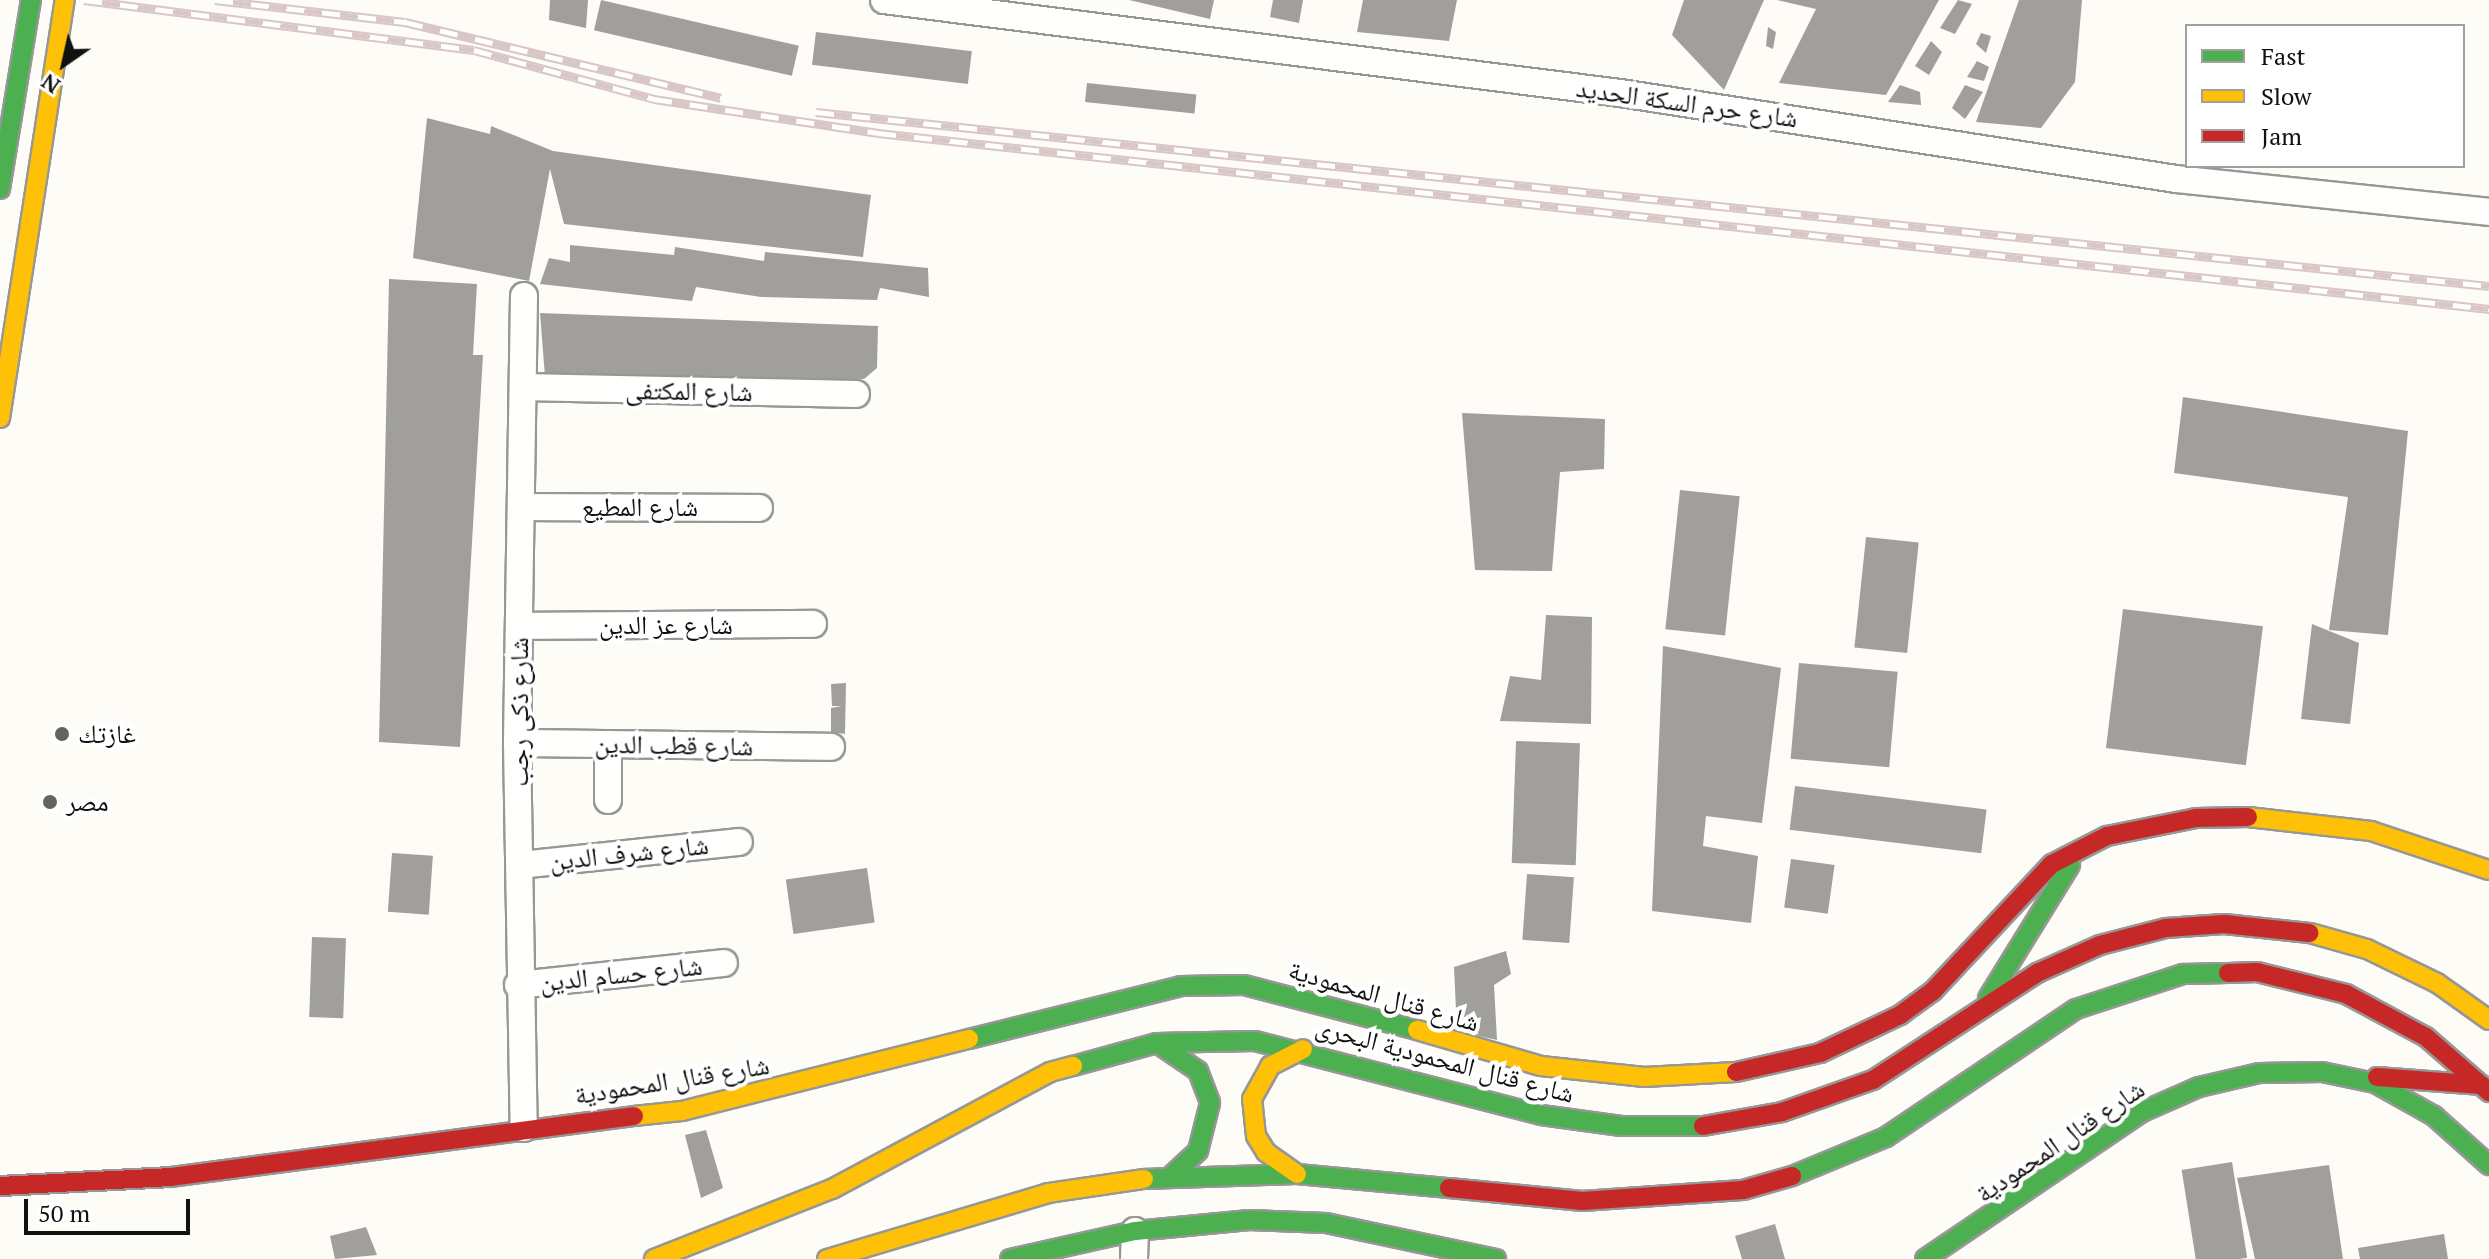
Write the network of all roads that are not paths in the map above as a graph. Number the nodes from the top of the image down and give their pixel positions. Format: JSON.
{"nodes":[{"id":1,"x":31,"y":0,"type":"edge"},
{"id":2,"x":65,"y":0,"type":"edge"},
{"id":3,"x":884,"y":0,"type":"edge"},
{"id":4,"x":0,"y":189,"type":"edge"},
{"id":5,"x":2489,"y":212,"type":"edge"},
{"id":6,"x":524,"y":296,"type":"dead end"},
{"id":7,"x":523,"y":387,"type":"junction"},
{"id":8,"x":856,"y":394,"type":"dead end"},
{"id":9,"x":0,"y":418,"type":"edge"},
{"id":10,"x":521,"y":507,"type":"junction"},
{"id":11,"x":759,"y":508,"type":"dead end"},
{"id":12,"x":813,"y":624,"type":"dead end"},
{"id":13,"x":519,"y":626,"type":"junction"},
{"id":14,"x":517,"y":743,"type":"junction"},
{"id":15,"x":608,"y":744,"type":"junction"},
{"id":16,"x":831,"y":747,"type":"dead end"},
{"id":17,"x":608,"y":800,"type":"dead end"},
{"id":18,"x":739,"y":842,"type":"dead end"},
{"id":19,"x":2081,"y":846,"type":"junction"},
{"id":20,"x":520,"y":865,"type":"junction"},
{"id":21,"x":2489,"y":870,"type":"edge"},
{"id":22,"x":724,"y":963,"type":"dead end"},
{"id":23,"x":518,"y":985,"type":"junction"},
{"id":24,"x":2486,"y":1009,"type":"edge"},
{"id":25,"x":1980,"y":1011,"type":"junction"},
{"id":26,"x":1157,"y":1043,"type":"junction"},
{"id":27,"x":1303,"y":1049,"type":"junction"},
{"id":28,"x":2351,"y":1075,"type":"junction"},
{"id":29,"x":2486,"y":1088,"type":"edge"},
{"id":30,"x":524,"y":1128,"type":"junction"},
{"id":31,"x":2489,"y":1165,"type":"edge"},
{"id":32,"x":1297,"y":1174,"type":"junction"},
{"id":33,"x":1172,"y":1175,"type":"junction"},
{"id":34,"x":0,"y":1186,"type":"edge"},
{"id":35,"x":1135,"y":1231,"type":"junction"},
{"id":36,"x":1400,"y":1248,"type":"edge"},
{"id":37,"x":879,"y":1251,"type":"edge"},
{"id":38,"x":654,"y":1259,"type":"edge"},
{"id":39,"x":827,"y":1259,"type":"edge"},
{"id":40,"x":1010,"y":1259,"type":"edge"},
{"id":41,"x":1134,"y":1259,"type":"edge"},
{"id":42,"x":1496,"y":1259,"type":"edge"},
{"id":43,"x":1925,"y":1259,"type":"edge"}],
"edges":[{"from":1,"to":4,"type":"main road"},
{"from":2,"to":9,"type":"main road"},
{"from":3,"to":5,"type":"street","name":"شارع حرم السكة الحديد"},
{"from":6,"to":7,"type":"street","name":"شارع ذكى رجب"},
{"from":7,"to":8,"type":"street","name":"شارع المكتفى"},
{"from":7,"to":10,"type":"street","name":"شارع ذكى رجب"},
{"from":10,"to":11,"type":"street","name":"شارع المطيع"},
{"from":10,"to":13,"type":"street","name":"شارع ذكى رجب"},
{"from":12,"to":13,"type":"street","name":"شارع عز الدين"},
{"from":13,"to":14,"type":"street","name":"شارع ذكى رجب"},
{"from":14,"to":15,"type":"street","name":"شارع قطب الدين"},
{"from":14,"to":20,"type":"street","name":"شارع ذكى رجب"},
{"from":15,"to":16,"type":"street","name":"شارع قطب الدين"},
{"from":15,"to":17,"type":"street"},
{"from":18,"to":20,"type":"street","name":"شارع شرف الدين"},
{"from":19,"to":21,"type":"main road","name":"شارع قنال المحمودية"},
{"from":19,"to":25,"type":"main road"},
{"from":19,"to":30,"type":"main road","name":"شارع قنال المحمودية"},
{"from":20,"to":23,"type":"street","name":"شارع ذكى رجب"},
{"from":22,"to":23,"type":"street","name":"شارع حسام الدين"},
{"from":23,"to":30,"type":"street","name":"شارع ذكى رجب"},
{"from":24,"to":25,"type":"main road","name":"شارع قنال المحمودية البحرى"},
{"from":25,"to":27,"type":"main road","name":"شارع قنال المحمودية البحرى"},
{"from":26,"to":27,"type":"main road","name":"شارع قنال المحمودية البحرى"},
{"from":26,"to":33,"type":"main road"},
{"from":26,"to":38,"type":"main road","name":"شارع قنال المحمودية البحرى"},
{"from":27,"to":32,"type":"main road"},
{"from":28,"to":29,"type":"main road"},
{"from":28,"to":31,"type":"main road","name":"شارع قنال المحمودية"},
{"from":28,"to":43,"type":"main road","name":"شارع قنال المحمودية"},
{"from":29,"to":32,"type":"main road"},
{"from":30,"to":34,"type":"main road","name":"شارع قنال المحمودية"},
{"from":32,"to":33,"type":"main road"},
{"from":33,"to":37,"type":"main road"},
{"from":35,"to":36,"type":"main road"},
{"from":35,"to":40,"type":"main road"},
{"from":35,"to":41,"type":"street"},
{"from":36,"to":42,"type":"main road"},
{"from":37,"to":39,"type":"main road"}]}
